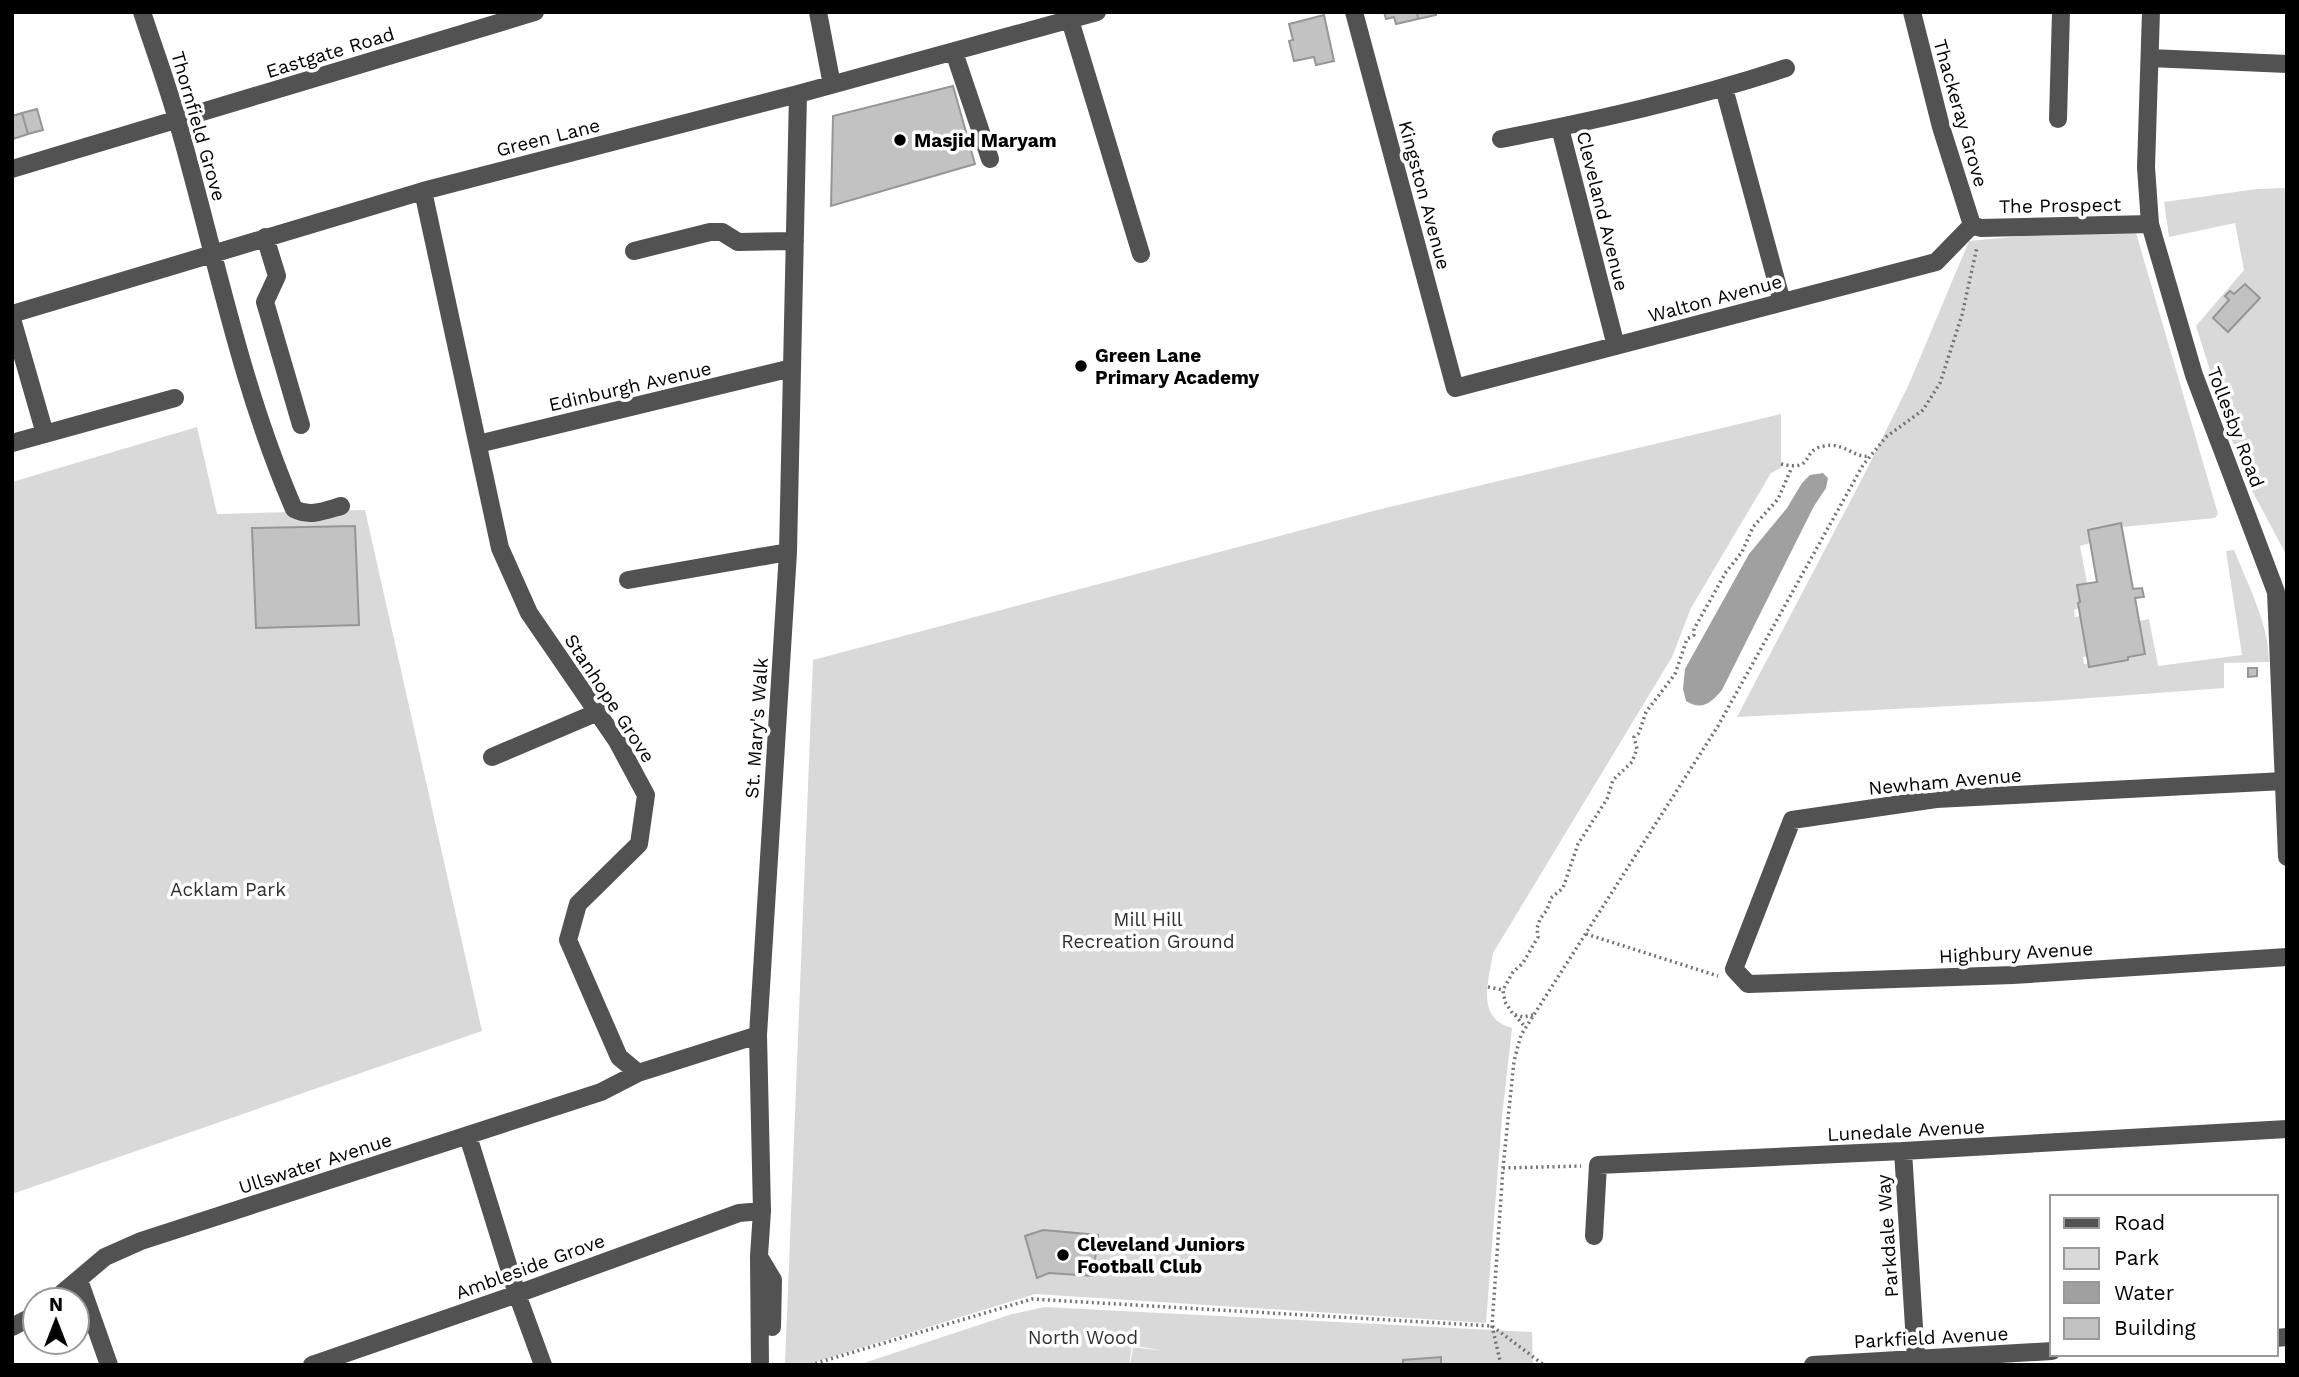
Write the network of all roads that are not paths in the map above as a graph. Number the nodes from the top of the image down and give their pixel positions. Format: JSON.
{"nodes":[{"id":1,"x":142,"y":12,"type":"edge"},
{"id":2,"x":536,"y":12,"type":"edge"},
{"id":3,"x":818,"y":12,"type":"edge"},
{"id":4,"x":1097,"y":12,"type":"edge"},
{"id":5,"x":1354,"y":12,"type":"edge"},
{"id":6,"x":1912,"y":12,"type":"edge"},
{"id":7,"x":2061,"y":12,"type":"edge"},
{"id":8,"x":2151,"y":12,"type":"edge"},
{"id":9,"x":1070,"y":20,"type":"junction"},
{"id":10,"x":954,"y":52,"type":"junction"},
{"id":11,"x":2150,"y":58,"type":"junction"},
{"id":12,"x":2287,"y":64,"type":"edge"},
{"id":13,"x":1786,"y":68,"type":"dead end"},
{"id":14,"x":832,"y":85,"type":"junction"},
{"id":15,"x":1724,"y":88,"type":"junction"},
{"id":16,"x":798,"y":94,"type":"junction"},
{"id":17,"x":2057,"y":119,"type":"dead end"},
{"id":18,"x":178,"y":121,"type":"junction"},
{"id":19,"x":1560,"y":128,"type":"junction"},
{"id":20,"x":1501,"y":139,"type":"dead end"},
{"id":21,"x":990,"y":159,"type":"dead end"},
{"id":22,"x":12,"y":169,"type":"edge"},
{"id":23,"x":422,"y":191,"type":"junction"},
{"id":24,"x":2150,"y":224,"type":"junction"},
{"id":25,"x":1976,"y":227,"type":"junction"},
{"id":26,"x":265,"y":237,"type":"junction"},
{"id":27,"x":795,"y":241,"type":"junction"},
{"id":28,"x":634,"y":251,"type":"dead end"},
{"id":29,"x":213,"y":253,"type":"junction"},
{"id":30,"x":1141,"y":254,"type":"dead end"},
{"id":31,"x":1782,"y":302,"type":"junction"},
{"id":32,"x":12,"y":314,"type":"edge"},
{"id":33,"x":12,"y":320,"type":"edge"},
{"id":34,"x":1616,"y":346,"type":"junction"},
{"id":35,"x":792,"y":368,"type":"junction"},
{"id":36,"x":1455,"y":388,"type":"joint"},
{"id":37,"x":175,"y":398,"type":"dead end"},
{"id":38,"x":301,"y":425,"type":"dead end"},
{"id":39,"x":45,"y":434,"type":"junction"},
{"id":40,"x":12,"y":443,"type":"edge"},
{"id":41,"x":478,"y":444,"type":"junction"},
{"id":42,"x":341,"y":506,"type":"dead end"},
{"id":43,"x":788,"y":552,"type":"junction"},
{"id":44,"x":628,"y":580,"type":"dead end"},
{"id":45,"x":598,"y":712,"type":"junction"},
{"id":46,"x":492,"y":757,"type":"dead end"},
{"id":47,"x":2284,"y":781,"type":"junction"},
{"id":48,"x":2287,"y":857,"type":"edge"},
{"id":49,"x":2287,"y":957,"type":"edge"},
{"id":50,"x":1748,"y":984,"type":"joint"},
{"id":51,"x":758,"y":1035,"type":"junction"},
{"id":52,"x":638,"y":1073,"type":"junction"},
{"id":53,"x":2287,"y":1129,"type":"edge"},
{"id":54,"x":468,"y":1136,"type":"junction"},
{"id":55,"x":1903,"y":1151,"type":"junction"},
{"id":56,"x":762,"y":1211,"type":"junction"},
{"id":57,"x":1594,"y":1236,"type":"dead end"},
{"id":58,"x":79,"y":1280,"type":"junction"},
{"id":59,"x":72,"y":1286,"type":"edge"},
{"id":60,"x":517,"y":1294,"type":"junction"},
{"id":61,"x":2050,"y":1351,"type":"edge"},
{"id":62,"x":760,"y":1359,"type":"edge"},
{"id":63,"x":1916,"y":1359,"type":"junction"},
{"id":64,"x":109,"y":1365,"type":"edge"},
{"id":65,"x":312,"y":1365,"type":"edge"},
{"id":66,"x":543,"y":1365,"type":"edge"},
{"id":67,"x":1813,"y":1365,"type":"edge"}],
"edges":[{"from":1,"to":18,"type":"street","name":"Thornfield Grove"},
{"from":2,"to":18,"type":"street","name":"Eastgate Road"},
{"from":3,"to":14,"type":"street"},
{"from":4,"to":9,"type":"street","name":"Green Lane"},
{"from":5,"to":36,"type":"street","name":"Kingston Avenue"},
{"from":6,"to":25,"type":"street","name":"Thackeray Grove"},
{"from":7,"to":17,"type":"street"},
{"from":8,"to":11,"type":"street","name":"Tollesby Road"},
{"from":9,"to":10,"type":"street","name":"Green Lane"},
{"from":9,"to":30,"type":"street"},
{"from":10,"to":14,"type":"street","name":"Green Lane"},
{"from":10,"to":21,"type":"street"},
{"from":11,"to":12,"type":"street"},
{"from":11,"to":24,"type":"street","name":"Tollesby Road"},
{"from":13,"to":15,"type":"street"},
{"from":14,"to":16,"type":"street","name":"Green Lane"},
{"from":15,"to":19,"type":"street"},
{"from":15,"to":31,"type":"street"},
{"from":16,"to":23,"type":"street","name":"Green Lane"},
{"from":16,"to":27,"type":"street","name":"St. Mary's Walk"},
{"from":18,"to":22,"type":"street","name":"Eastgate Road"},
{"from":18,"to":29,"type":"street","name":"Thornfield Grove"},
{"from":19,"to":20,"type":"street"},
{"from":19,"to":34,"type":"street","name":"Cleveland Avenue"},
{"from":23,"to":26,"type":"street","name":"Green Lane"},
{"from":23,"to":41,"type":"street","name":"Stanhope Grove"},
{"from":24,"to":25,"type":"street","name":"The Prospect"},
{"from":24,"to":47,"type":"street","name":"Tollesby Road"},
{"from":25,"to":31,"type":"street","name":"Walton Avenue"},
{"from":26,"to":29,"type":"street","name":"Green Lane"},
{"from":26,"to":38,"type":"street"},
{"from":27,"to":28,"type":"street"},
{"from":27,"to":35,"type":"street","name":"St. Mary's Walk"},
{"from":29,"to":32,"type":"street","name":"Green Lane"},
{"from":29,"to":42,"type":"street","name":"Thornfield Grove"},
{"from":31,"to":34,"type":"street","name":"Walton Avenue"},
{"from":33,"to":39,"type":"street"},
{"from":34,"to":36,"type":"street","name":"Walton Avenue"},
{"from":35,"to":41,"type":"street","name":"Edinburgh Avenue"},
{"from":35,"to":43,"type":"street","name":"St. Mary's Walk"},
{"from":37,"to":39,"type":"street"},
{"from":39,"to":40,"type":"street"},
{"from":41,"to":45,"type":"street","name":"Stanhope Grove"},
{"from":43,"to":44,"type":"street"},
{"from":43,"to":51,"type":"street","name":"St. Mary's Walk"},
{"from":45,"to":46,"type":"street"},
{"from":45,"to":52,"type":"street","name":"Stanhope Grove"},
{"from":47,"to":48,"type":"street","name":"Tollesby Road"},
{"from":47,"to":50,"type":"street","name":"Newham Avenue"},
{"from":49,"to":50,"type":"street","name":"Highbury Avenue"},
{"from":51,"to":52,"type":"street"},
{"from":51,"to":56,"type":"street","name":"St. Mary's Walk"},
{"from":52,"to":54,"type":"street","name":"Ullswater Avenue"},
{"from":53,"to":55,"type":"street","name":"Lunedale Avenue"},
{"from":54,"to":58,"type":"street","name":"Ullswater Avenue"},
{"from":54,"to":60,"type":"street"},
{"from":55,"to":57,"type":"street","name":"Lunedale Avenue"},
{"from":55,"to":63,"type":"street","name":"Parkdale Way"},
{"from":56,"to":60,"type":"street","name":"Ambleside Grove"},
{"from":56,"to":62,"type":"street","name":"St. Mary's Walk"},
{"from":58,"to":59,"type":"street","name":"Ullswater Avenue"},
{"from":58,"to":64,"type":"street"},
{"from":60,"to":65,"type":"street","name":"Ambleside Grove"},
{"from":60,"to":66,"type":"street"},
{"from":61,"to":63,"type":"street","name":"Parkfield Avenue"},
{"from":63,"to":67,"type":"street","name":"Parkfield Avenue"}]}
